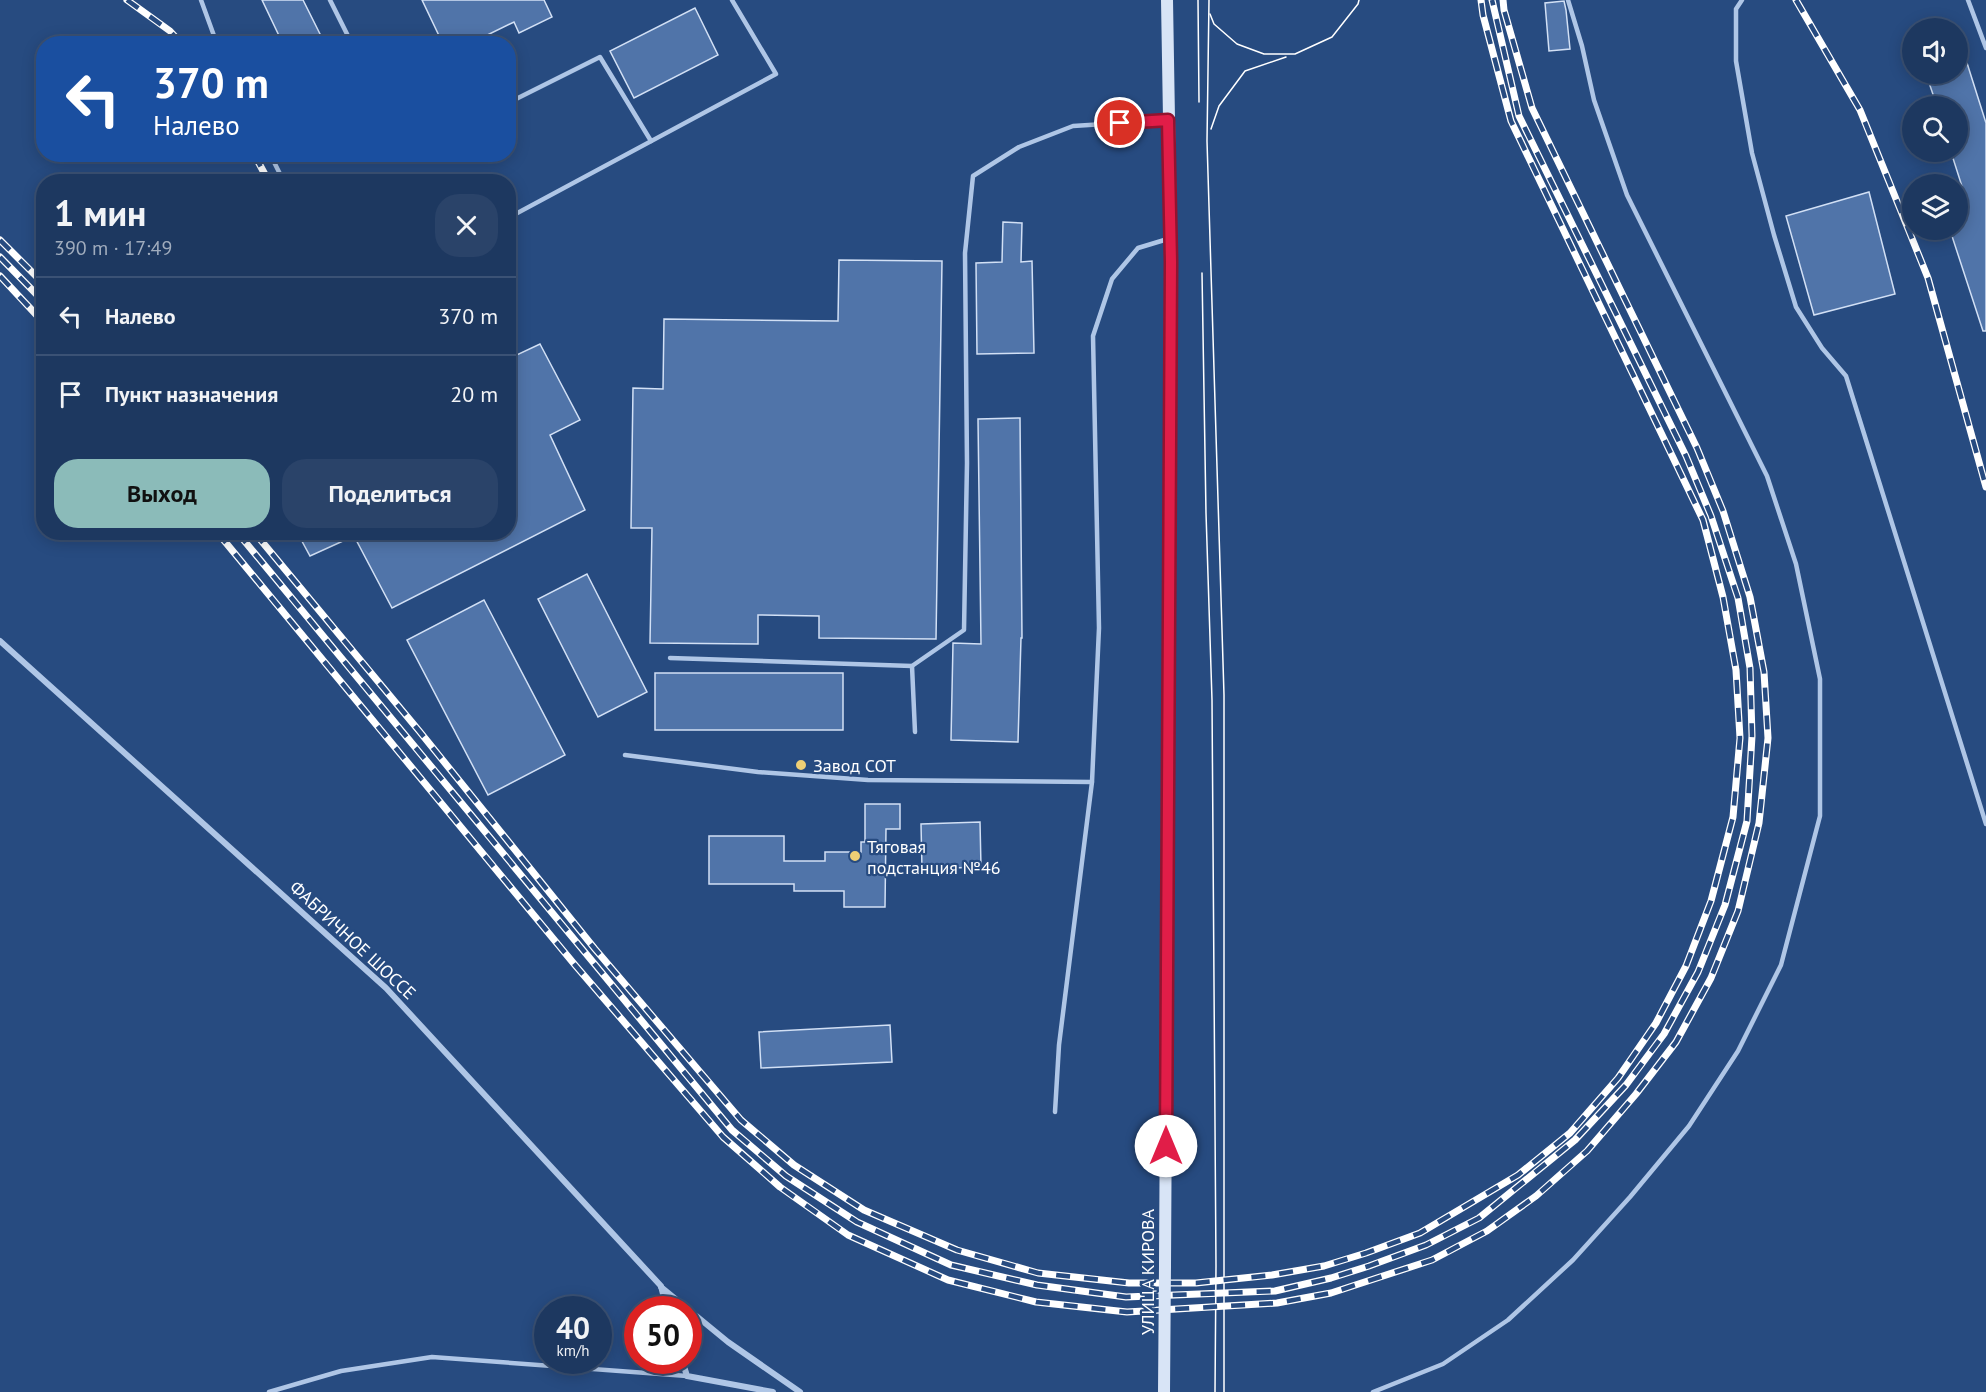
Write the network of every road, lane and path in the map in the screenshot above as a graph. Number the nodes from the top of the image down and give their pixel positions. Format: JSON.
{"nodes":[{"id":1,"x":201,"y":0,"type":"edge"},
{"id":2,"x":330,"y":0,"type":"edge"},
{"id":3,"x":732,"y":0,"type":"edge"},
{"id":4,"x":1167,"y":0,"type":"edge"},
{"id":5,"x":1568,"y":0,"type":"edge"},
{"id":6,"x":1742,"y":0,"type":"edge"},
{"id":7,"x":1968,"y":0,"type":"edge"},
{"id":8,"x":214,"y":36,"type":"edge"},
{"id":9,"x":348,"y":36,"type":"edge"},
{"id":10,"x":1986,"y":48,"type":"edge"},
{"id":11,"x":516,"y":99,"type":"edge"},
{"id":12,"x":1168,"y":120,"type":"junction"},
{"id":13,"x":651,"y":141,"type":"junction"},
{"id":14,"x":516,"y":214,"type":"edge"},
{"id":15,"x":1171,"y":238,"type":"junction"},
{"id":16,"x":0,"y":641,"type":"edge"},
{"id":17,"x":670,"y":658,"type":"dead end"},
{"id":18,"x":912,"y":666,"type":"junction"},
{"id":19,"x":915,"y":732,"type":"dead end"},
{"id":20,"x":625,"y":755,"type":"dead end"},
{"id":21,"x":1092,"y":783,"type":"junction"},
{"id":22,"x":1986,"y":824,"type":"edge"},
{"id":23,"x":1055,"y":1112,"type":"dead end"},
{"id":24,"x":661,"y":1286,"type":"junction"},
{"id":25,"x":664,"y":1296,"type":"edge"},
{"id":26,"x":687,"y":1376,"type":"joint"},
{"id":27,"x":736,"y":1389,"type":"edge"},
{"id":28,"x":270,"y":1392,"type":"edge"},
{"id":29,"x":773,"y":1392,"type":"edge"},
{"id":30,"x":800,"y":1392,"type":"edge"},
{"id":31,"x":1164,"y":1392,"type":"edge"},
{"id":32,"x":1373,"y":1392,"type":"edge"}],
"edges":[{"from":1,"to":8,"type":"lane"},
{"from":2,"to":9,"type":"lane"},
{"from":3,"to":13,"type":"lane"},
{"from":4,"to":12,"type":"main road","name":"УЛИЦА КИРОВА"},
{"from":5,"to":32,"type":"lane"},
{"from":6,"to":22,"type":"lane"},
{"from":7,"to":10,"type":"lane"},
{"from":11,"to":13,"type":"lane"},
{"from":12,"to":15,"type":"main road","name":"УЛИЦА КИРОВА"},
{"from":12,"to":18,"type":"lane"},
{"from":13,"to":14,"type":"lane"},
{"from":15,"to":21,"type":"lane"},
{"from":15,"to":31,"type":"main road","name":"УЛИЦА КИРОВА","bridge":true},
{"from":16,"to":24,"type":"street","name":"ФАБРИЧНОЕ ШОССЕ"},
{"from":17,"to":18,"type":"lane"},
{"from":18,"to":19,"type":"lane"},
{"from":20,"to":21,"type":"lane"},
{"from":21,"to":23,"type":"lane"},
{"from":24,"to":25,"type":"street","name":"ФАБРИЧНОЕ ШОССЕ"},
{"from":24,"to":30,"type":"street","name":"ФАБРИЧНОЕ ШОССЕ"},
{"from":26,"to":27,"type":"street"},
{"from":26,"to":28,"type":"lane"},
{"from":27,"to":29,"type":"street"}]}
